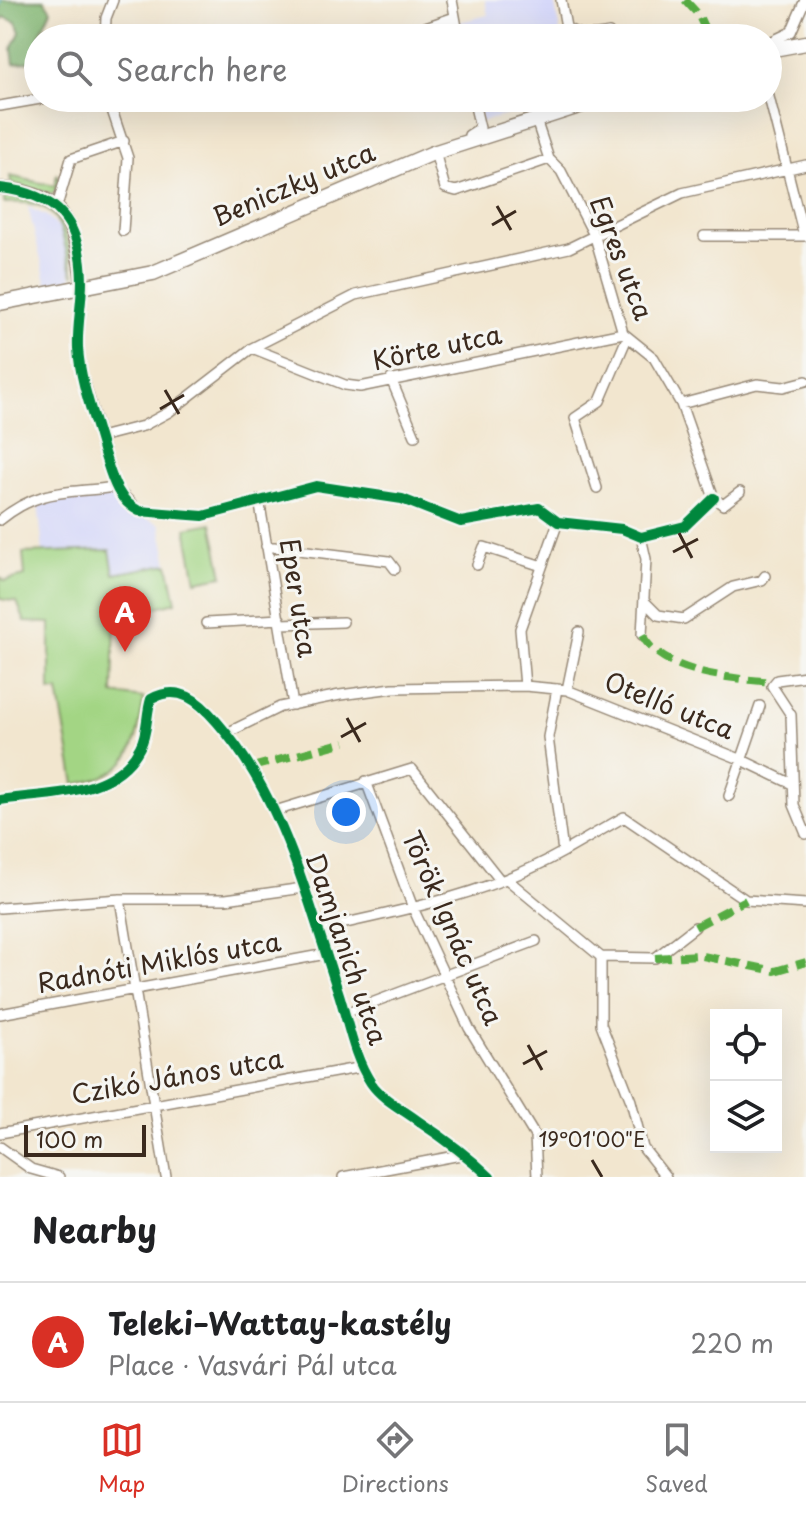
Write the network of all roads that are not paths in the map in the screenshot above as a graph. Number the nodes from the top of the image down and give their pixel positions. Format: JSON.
{"nodes":[{"id":1,"x":113,"y":0,"type":"edge"},
{"id":2,"x":452,"y":0,"type":"edge"},
{"id":3,"x":561,"y":0,"type":"edge"},
{"id":4,"x":805,"y":0,"type":"edge"},
{"id":5,"x":455,"y":17,"type":"junction"},
{"id":6,"x":106,"y":24,"type":"edge"},
{"id":7,"x":434,"y":24,"type":"edge"},
{"id":8,"x":456,"y":24,"type":"edge"},
{"id":9,"x":565,"y":24,"type":"edge"},
{"id":10,"x":782,"y":36,"type":"edge"},
{"id":11,"x":806,"y":43,"type":"edge"},
{"id":12,"x":782,"y":47,"type":"edge"},
{"id":13,"x":24,"y":102,"type":"edge"},
{"id":14,"x":0,"y":106,"type":"edge"},
{"id":15,"x":113,"y":112,"type":"edge"},
{"id":16,"x":475,"y":112,"type":"edge"},
{"id":17,"x":553,"y":112,"type":"edge"},
{"id":18,"x":772,"y":112,"type":"edge"},
{"id":19,"x":535,"y":117,"type":"junction"},
{"id":20,"x":124,"y":141,"type":"junction"},
{"id":21,"x":433,"y":153,"type":"junction"},
{"id":22,"x":549,"y":159,"type":"junction"},
{"id":23,"x":806,"y":165,"type":"edge"},
{"id":24,"x":786,"y":170,"type":"junction"},
{"id":25,"x":0,"y":188,"type":"edge"},
{"id":26,"x":57,"y":206,"type":"junction"},
{"id":27,"x":123,"y":231,"type":"dead end"},
{"id":28,"x":704,"y":236,"type":"dead end"},
{"id":29,"x":805,"y":236,"type":"edge"},
{"id":30,"x":595,"y":237,"type":"junction"},
{"id":31,"x":81,"y":288,"type":"junction"},
{"id":32,"x":0,"y":303,"type":"edge"},
{"id":33,"x":625,"y":335,"type":"junction"},
{"id":34,"x":252,"y":348,"type":"junction"},
{"id":35,"x":391,"y":379,"type":"junction"},
{"id":36,"x":806,"y":381,"type":"edge"},
{"id":37,"x":681,"y":404,"type":"junction"},
{"id":38,"x":415,"y":436,"type":"dead end"},
{"id":39,"x":100,"y":437,"type":"junction"},
{"id":40,"x":115,"y":487,"type":"junction"},
{"id":41,"x":597,"y":488,"type":"dead end"},
{"id":42,"x":740,"y":492,"type":"dead end"},
{"id":43,"x":714,"y":498,"type":"junction"},
{"id":44,"x":259,"y":499,"type":"junction"},
{"id":45,"x":0,"y":517,"type":"edge"},
{"id":46,"x":558,"y":522,"type":"junction"},
{"id":47,"x":641,"y":537,"type":"junction"},
{"id":48,"x":266,"y":546,"type":"junction"},
{"id":49,"x":477,"y":565,"type":"dead end"},
{"id":50,"x":542,"y":566,"type":"junction"},
{"id":51,"x":395,"y":569,"type":"dead end"},
{"id":52,"x":765,"y":576,"type":"dead end"},
{"id":53,"x":644,"y":601,"type":"junction"},
{"id":54,"x":280,"y":622,"type":"junction"},
{"id":55,"x":343,"y":622,"type":"dead end"},
{"id":56,"x":206,"y":623,"type":"dead end"},
{"id":57,"x":579,"y":632,"type":"dead end"},
{"id":58,"x":642,"y":635,"type":"dead end"},
{"id":59,"x":806,"y":676,"type":"edge"},
{"id":60,"x":525,"y":686,"type":"junction"},
{"id":61,"x":562,"y":689,"type":"junction"},
{"id":62,"x":293,"y":705,"type":"junction"},
{"id":63,"x":760,"y":706,"type":"dead end"},
{"id":64,"x":227,"y":733,"type":"junction"},
{"id":65,"x":740,"y":759,"type":"junction"},
{"id":66,"x":366,"y":781,"type":"junction"},
{"id":67,"x":792,"y":784,"type":"junction"},
{"id":68,"x":729,"y":796,"type":"dead end"},
{"id":69,"x":0,"y":800,"type":"edge"},
{"id":70,"x":275,"y":811,"type":"junction"},
{"id":71,"x":806,"y":834,"type":"edge"},
{"id":72,"x":563,"y":852,"type":"junction"},
{"id":73,"x":504,"y":880,"type":"junction"},
{"id":74,"x":303,"y":888,"type":"junction"},
{"id":75,"x":120,"y":899,"type":"junction"},
{"id":76,"x":806,"y":904,"type":"edge"},
{"id":77,"x":0,"y":908,"type":"edge"},
{"id":78,"x":413,"y":908,"type":"junction"},
{"id":79,"x":695,"y":927,"type":"dead end"},
{"id":80,"x":318,"y":929,"type":"junction"},
{"id":81,"x":536,"y":941,"type":"dead end"},
{"id":82,"x":326,"y":954,"type":"junction"},
{"id":83,"x":601,"y":957,"type":"junction"},
{"id":84,"x":445,"y":977,"type":"junction"},
{"id":85,"x":133,"y":990,"type":"junction"},
{"id":86,"x":345,"y":1013,"type":"junction"},
{"id":87,"x":0,"y":1014,"type":"edge"},
{"id":88,"x":363,"y":1067,"type":"junction"},
{"id":89,"x":154,"y":1103,"type":"junction"},
{"id":90,"x":0,"y":1133,"type":"edge"},
{"id":91,"x":1,"y":1149,"type":"edge"},
{"id":92,"x":466,"y":1154,"type":"junction"},
{"id":93,"x":59,"y":1177,"type":"edge"},
{"id":94,"x":166,"y":1177,"type":"edge"},
{"id":95,"x":343,"y":1177,"type":"edge"},
{"id":96,"x":490,"y":1177,"type":"edge"},
{"id":97,"x":537,"y":1177,"type":"edge"},
{"id":98,"x":666,"y":1177,"type":"edge"}],
"edges":[{"from":1,"to":6,"type":"street"},
{"from":2,"to":5,"type":"street"},
{"from":3,"to":9,"type":"street"},
{"from":4,"to":10,"type":"street"},
{"from":5,"to":7,"type":"street"},
{"from":5,"to":8,"type":"street"},
{"from":11,"to":12,"type":"main road"},
{"from":13,"to":14,"type":"street"},
{"from":15,"to":20,"type":"street"},
{"from":16,"to":21,"type":"street"},
{"from":17,"to":19,"type":"main road","name":"Beniczky utca"},
{"from":18,"to":24,"type":"street"},
{"from":19,"to":21,"type":"main road","name":"Beniczky utca"},
{"from":19,"to":22,"type":"street","name":"Egres utca"},
{"from":20,"to":26,"type":"street"},
{"from":20,"to":27,"type":"street"},
{"from":21,"to":22,"type":"street"},
{"from":21,"to":31,"type":"main road","name":"Beniczky utca"},
{"from":22,"to":30,"type":"street","name":"Egres utca"},
{"from":23,"to":24,"type":"street"},
{"from":24,"to":29,"type":"street"},
{"from":24,"to":30,"type":"street"},
{"from":25,"to":26,"type":"street"},
{"from":26,"to":31,"type":"street"},
{"from":28,"to":29,"type":"street"},
{"from":30,"to":33,"type":"street","name":"Egres utca"},
{"from":30,"to":34,"type":"street"},
{"from":31,"to":32,"type":"main road","name":"Beniczky utca"},
{"from":31,"to":39,"type":"street"},
{"from":33,"to":35,"type":"street","name":"Körte utca"},
{"from":33,"to":37,"type":"street","name":"Egres utca"},
{"from":33,"to":41,"type":"street"},
{"from":34,"to":35,"type":"street","name":"Körte utca"},
{"from":34,"to":39,"type":"street"},
{"from":35,"to":38,"type":"street"},
{"from":36,"to":37,"type":"street"},
{"from":37,"to":43,"type":"street","name":"Egres utca"},
{"from":39,"to":40,"type":"street"},
{"from":40,"to":44,"type":"street"},
{"from":40,"to":45,"type":"street"},
{"from":42,"to":43,"type":"street"},
{"from":43,"to":47,"type":"street"},
{"from":44,"to":46,"type":"street"},
{"from":44,"to":48,"type":"street","name":"Eper utca"},
{"from":46,"to":47,"type":"street"},
{"from":46,"to":50,"type":"street"},
{"from":47,"to":53,"type":"street"},
{"from":48,"to":51,"type":"street"},
{"from":48,"to":54,"type":"street","name":"Eper utca"},
{"from":49,"to":50,"type":"street"},
{"from":50,"to":60,"type":"street"},
{"from":52,"to":53,"type":"street"},
{"from":53,"to":58,"type":"street"},
{"from":54,"to":55,"type":"street"},
{"from":54,"to":56,"type":"street"},
{"from":54,"to":62,"type":"street","name":"Eper utca"},
{"from":57,"to":61,"type":"street"},
{"from":59,"to":67,"type":"street"},
{"from":60,"to":61,"type":"street","name":"Otelló utca"},
{"from":60,"to":62,"type":"street","name":"Otelló utca"},
{"from":61,"to":65,"type":"street","name":"Otelló utca"},
{"from":61,"to":72,"type":"street"},
{"from":62,"to":64,"type":"street","name":"Otelló utca"},
{"from":63,"to":65,"type":"street"},
{"from":64,"to":69,"type":"street","name":"Damjanich utca"},
{"from":64,"to":70,"type":"street","name":"Damjanich utca"},
{"from":65,"to":67,"type":"street","name":"Otelló utca"},
{"from":65,"to":68,"type":"street"},
{"from":66,"to":70,"type":"street"},
{"from":66,"to":73,"type":"street"},
{"from":66,"to":78,"type":"street","name":"Török Ignác utca"},
{"from":67,"to":71,"type":"street"},
{"from":70,"to":74,"type":"street","name":"Damjanich utca"},
{"from":72,"to":73,"type":"street"},
{"from":72,"to":76,"type":"street"},
{"from":73,"to":78,"type":"street"},
{"from":73,"to":83,"type":"street"},
{"from":74,"to":75,"type":"street"},
{"from":74,"to":80,"type":"street","name":"Damjanich utca"},
{"from":75,"to":77,"type":"street"},
{"from":75,"to":85,"type":"street"},
{"from":78,"to":80,"type":"street"},
{"from":78,"to":84,"type":"street","name":"Török Ignác utca"},
{"from":79,"to":83,"type":"street"},
{"from":80,"to":82,"type":"street","name":"Damjanich utca"},
{"from":81,"to":84,"type":"street"},
{"from":82,"to":85,"type":"street","name":"Radnóti Miklós utca"},
{"from":82,"to":86,"type":"street","name":"Damjanich utca"},
{"from":83,"to":98,"type":"street"},
{"from":84,"to":86,"type":"street"},
{"from":84,"to":97,"type":"street","name":"Török Ignác utca"},
{"from":85,"to":87,"type":"street","name":"Radnóti Miklós utca"},
{"from":85,"to":89,"type":"street"},
{"from":86,"to":88,"type":"street","name":"Damjanich utca"},
{"from":88,"to":89,"type":"street","name":"Czikó János utca"},
{"from":88,"to":92,"type":"street","name":"Damjanich utca"},
{"from":89,"to":90,"type":"street","name":"Czikó János utca"},
{"from":89,"to":94,"type":"street"},
{"from":91,"to":93,"type":"street"},
{"from":92,"to":95,"type":"street"},
{"from":92,"to":96,"type":"street","name":"Damjanich utca"}]}
